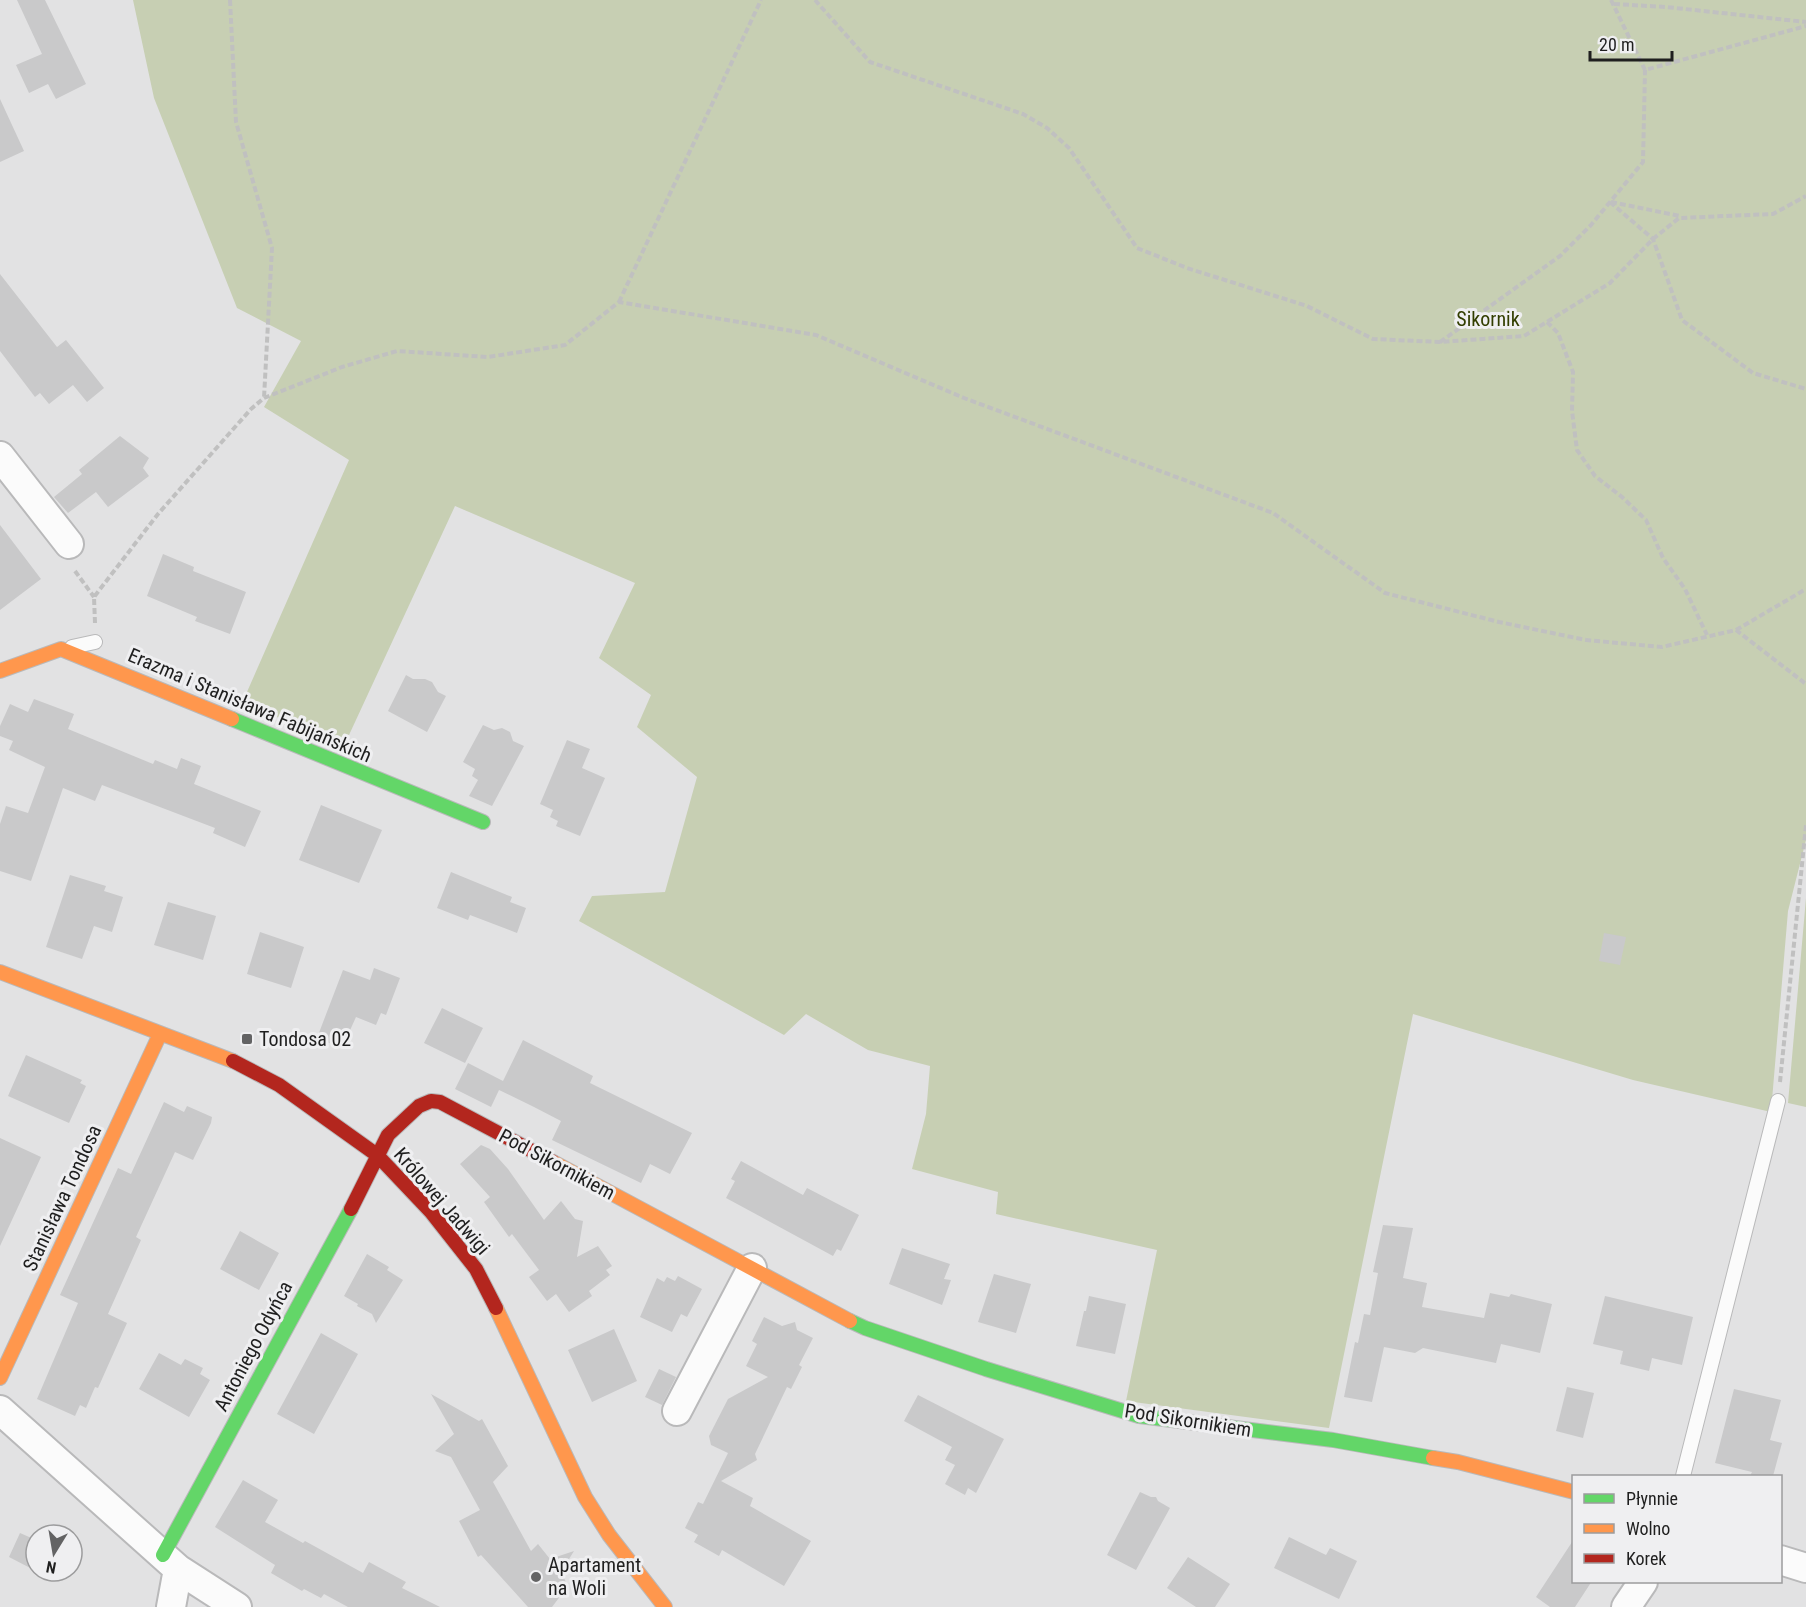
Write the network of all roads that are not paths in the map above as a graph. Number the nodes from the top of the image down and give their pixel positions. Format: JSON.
{"nodes":[{"id":1,"x":0,"y":456,"type":"edge"},
{"id":2,"x":69,"y":544,"type":"dead end"},
{"id":3,"x":95,"y":642,"type":"road end"},
{"id":4,"x":61,"y":649,"type":"junction"},
{"id":5,"x":0,"y":671,"type":"edge"},
{"id":6,"x":483,"y":822,"type":"dead end"},
{"id":7,"x":0,"y":972,"type":"edge"},
{"id":8,"x":160,"y":1034,"type":"junction"},
{"id":9,"x":1778,"y":1101,"type":"road end"},
{"id":10,"x":377,"y":1155,"type":"junction"},
{"id":11,"x":752,"y":1268,"type":"junction"},
{"id":12,"x":0,"y":1378,"type":"edge"},
{"id":13,"x":0,"y":1410,"type":"edge"},
{"id":14,"x":677,"y":1411,"type":"dead end"},
{"id":15,"x":1683,"y":1475,"type":"edge"},
{"id":16,"x":1572,"y":1491,"type":"edge"},
{"id":17,"x":1782,"y":1561,"type":"edge"},
{"id":18,"x":171,"y":1562,"type":"junction"},
{"id":19,"x":1806,"y":1568,"type":"edge"},
{"id":20,"x":1642,"y":1583,"type":"edge"},
{"id":21,"x":171,"y":1607,"type":"edge"},
{"id":22,"x":237,"y":1607,"type":"edge"},
{"id":23,"x":665,"y":1607,"type":"edge"},
{"id":24,"x":1626,"y":1607,"type":"edge"}],
"edges":[{"from":1,"to":2,"type":"street"},
{"from":3,"to":4,"type":"lane"},
{"from":4,"to":5,"type":"street"},
{"from":4,"to":6,"type":"street","name":"Erazma i Stanisława Fabijańskich"},
{"from":7,"to":8,"type":"street","name":"Królowej Jadwigi"},
{"from":8,"to":10,"type":"street","name":"Królowej Jadwigi"},
{"from":8,"to":12,"type":"street","name":"Stanisława Tondosa"},
{"from":9,"to":15,"type":"lane"},
{"from":10,"to":11,"type":"street","name":"Pod Sikornikiem"},
{"from":10,"to":18,"type":"street","name":"Antoniego Odyńca"},
{"from":10,"to":23,"type":"street","name":"Królowej Jadwigi"},
{"from":11,"to":14,"type":"street"},
{"from":11,"to":16,"type":"street","name":"Pod Sikornikiem"},
{"from":13,"to":18,"type":"street"},
{"from":17,"to":19,"type":"street"},
{"from":18,"to":21,"type":"street"},
{"from":18,"to":22,"type":"street"},
{"from":20,"to":24,"type":"street"}]}
